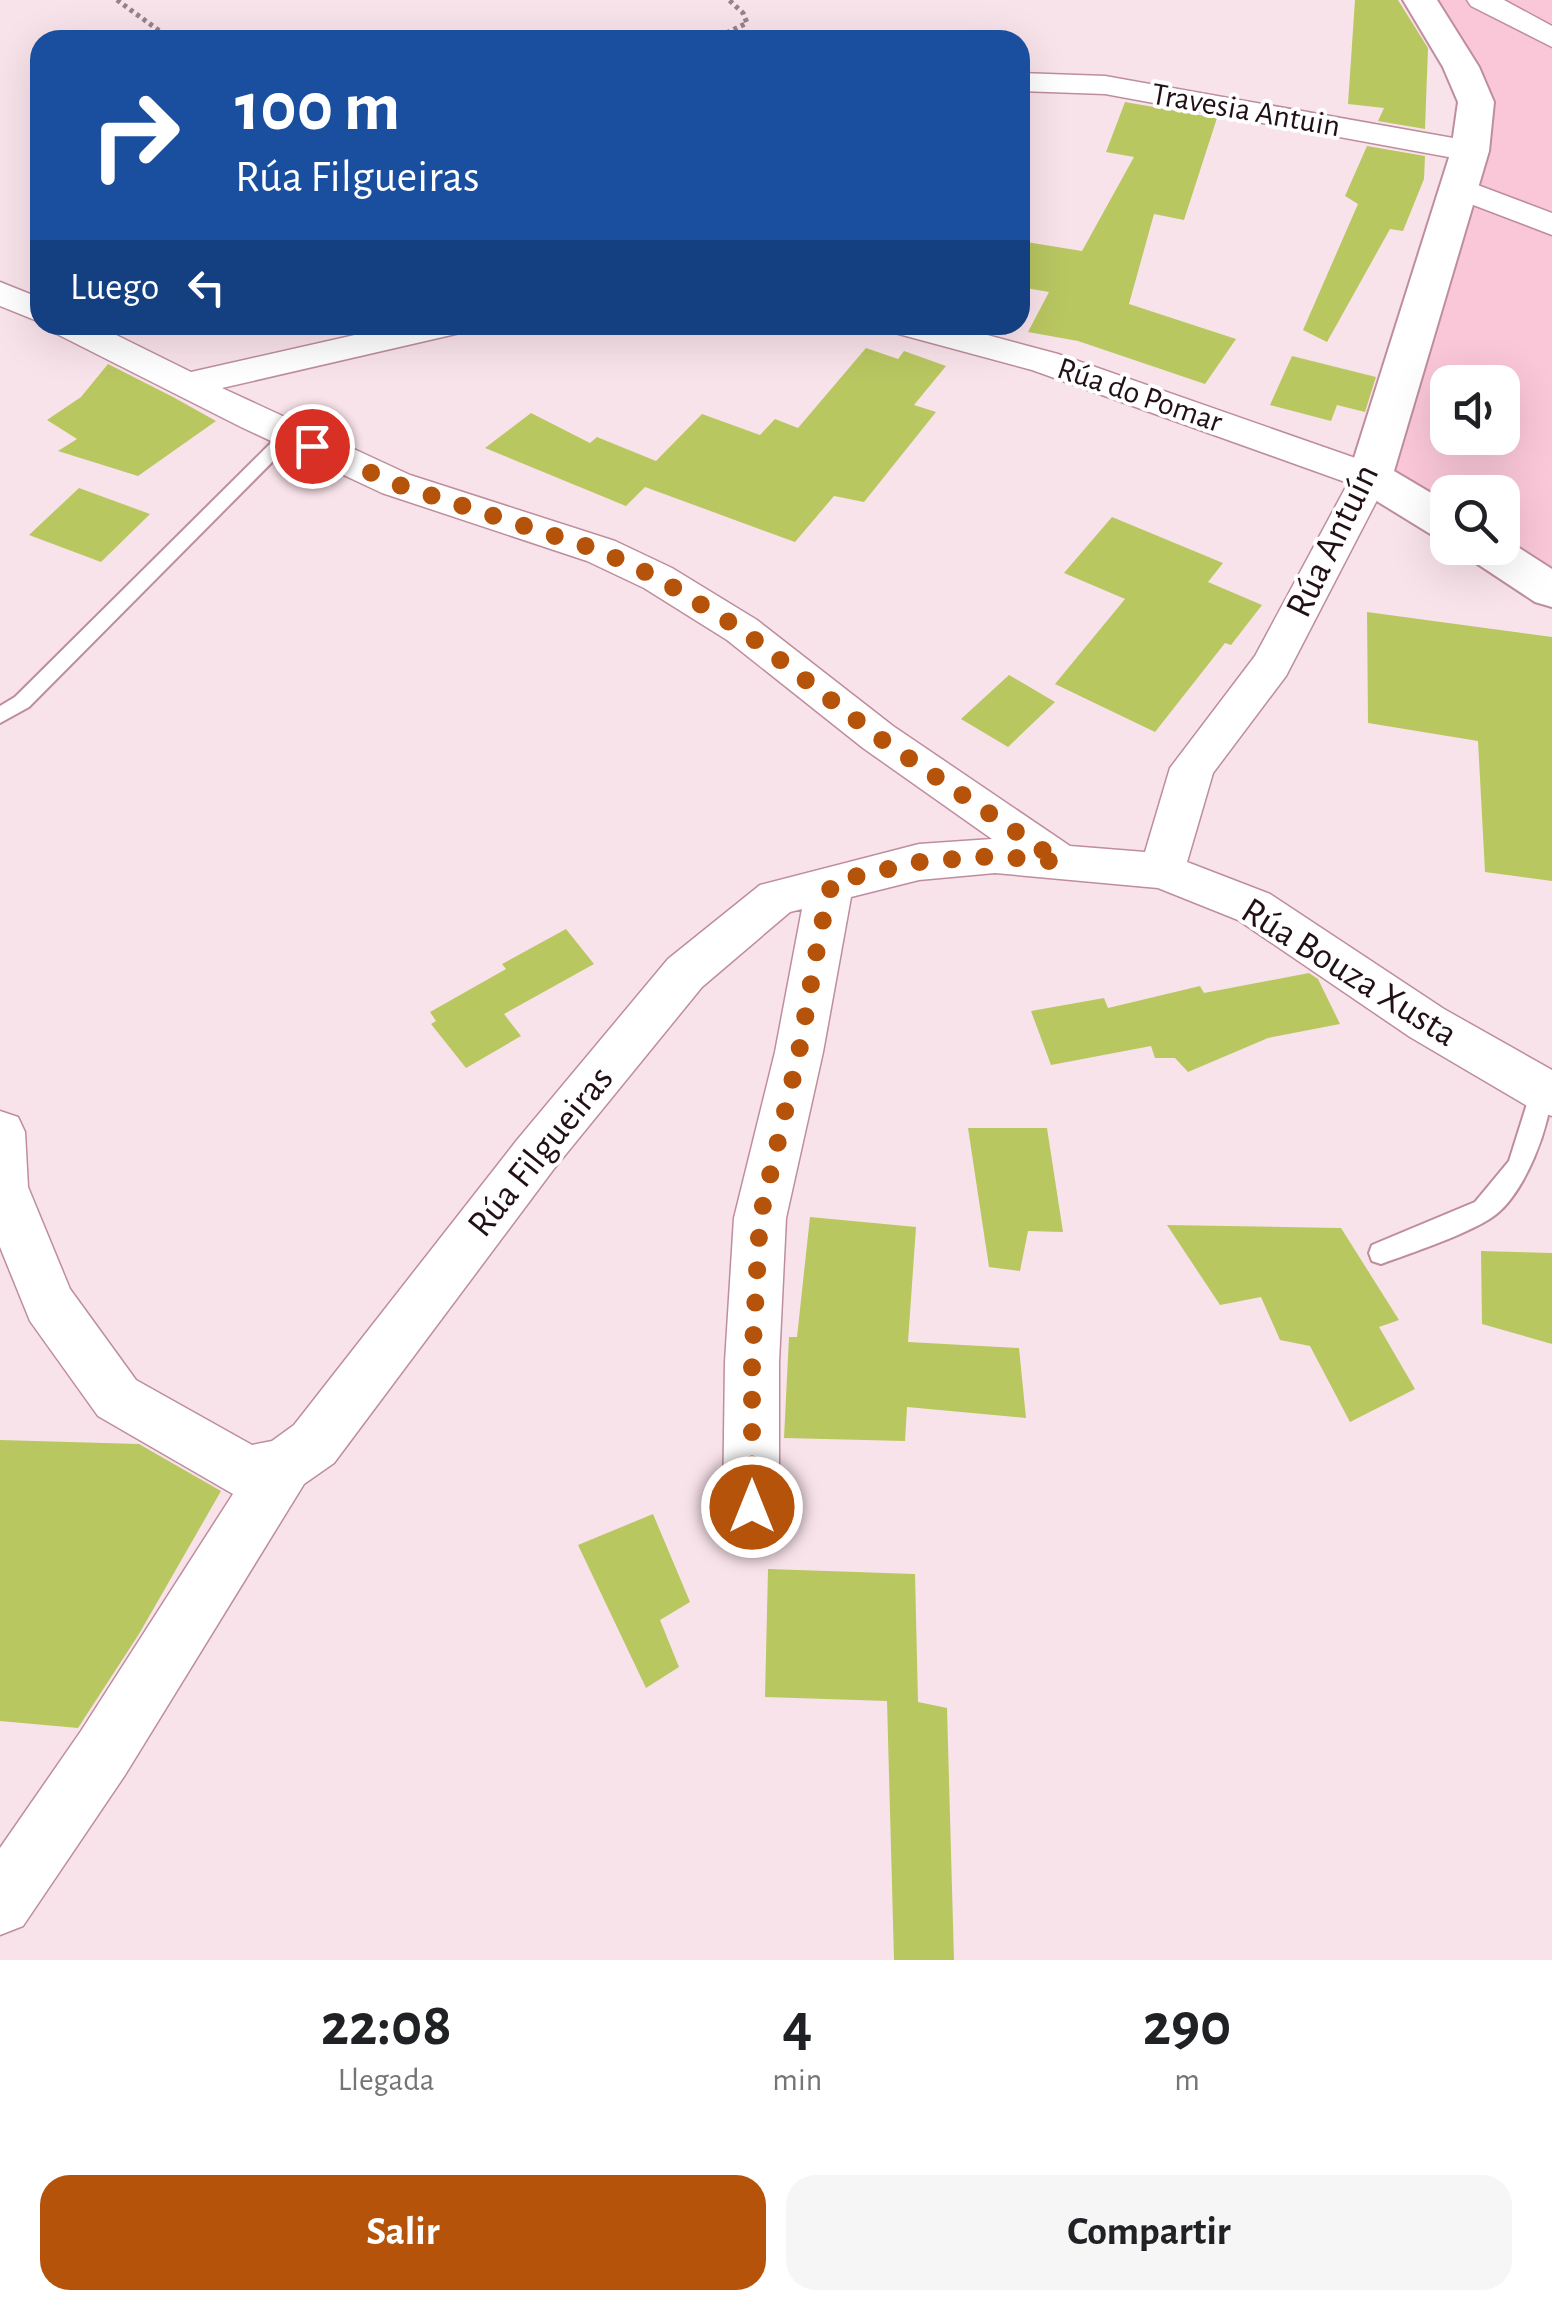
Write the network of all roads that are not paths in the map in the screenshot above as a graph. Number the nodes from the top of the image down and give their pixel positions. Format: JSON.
{"nodes":[{"id":1,"x":1420,"y":0,"type":"edge"},
{"id":2,"x":1482,"y":0,"type":"edge"},
{"id":3,"x":1552,"y":38,"type":"edge"},
{"id":4,"x":1030,"y":82,"type":"edge"},
{"id":5,"x":1465,"y":169,"type":"junction"},
{"id":6,"x":1552,"y":225,"type":"edge"},
{"id":7,"x":0,"y":293,"type":"edge"},
{"id":8,"x":30,"y":307,"type":"edge"},
{"id":9,"x":89,"y":335,"type":"edge"},
{"id":10,"x":403,"y":335,"type":"edge"},
{"id":11,"x":945,"y":335,"type":"edge"},
{"id":12,"x":190,"y":384,"type":"junction"},
{"id":13,"x":288,"y":434,"type":"junction"},
{"id":14,"x":1370,"y":476,"type":"junction"},
{"id":15,"x":1430,"y":513,"type":"edge"},
{"id":16,"x":1512,"y":565,"type":"edge"},
{"id":17,"x":1552,"y":592,"type":"edge"},
{"id":18,"x":0,"y":716,"type":"edge"},
{"id":19,"x":1060,"y":862,"type":"junction"},
{"id":20,"x":1162,"y":872,"type":"junction"},
{"id":21,"x":832,"y":882,"type":"junction"},
{"id":22,"x":1548,"y":1094,"type":"edge"},
{"id":23,"x":0,"y":1132,"type":"edge"},
{"id":24,"x":1381,"y":1253,"type":"dead end"},
{"id":25,"x":284,"y":1465,"type":"junction"},
{"id":26,"x":752,"y":1507,"type":"dead end"},
{"id":27,"x":0,"y":1902,"type":"edge"}],
"edges":[{"from":1,"to":5,"type":"street","name":"Rúa Antuín"},
{"from":2,"to":3,"type":"street"},
{"from":4,"to":5,"type":"street","name":"Travesia Antuin"},
{"from":5,"to":6,"type":"street"},
{"from":5,"to":14,"type":"street","name":"Rúa Antuín"},
{"from":7,"to":8,"type":"street"},
{"from":9,"to":12,"type":"street","name":"Rúa Bouza Xusta"},
{"from":10,"to":12,"type":"street"},
{"from":11,"to":14,"type":"street","name":"Rúa do Pomar"},
{"from":12,"to":13,"type":"street","name":"Rúa Bouza Xusta"},
{"from":13,"to":18,"type":"lane"},
{"from":13,"to":19,"type":"street","name":"Rúa Bouza Xusta"},
{"from":14,"to":15,"type":"street"},
{"from":14,"to":20,"type":"street","name":"Rúa Antuín"},
{"from":16,"to":17,"type":"street"},
{"from":19,"to":20,"type":"street","name":"Rúa Bouza Xusta"},
{"from":19,"to":21,"type":"street","name":"Rúa Filgueiras"},
{"from":20,"to":22,"type":"street","name":"Rúa Bouza Xusta"},
{"from":21,"to":25,"type":"street","name":"Rúa Filgueiras"},
{"from":21,"to":26,"type":"street"},
{"from":22,"to":24,"type":"lane"},
{"from":23,"to":25,"type":"street"},
{"from":25,"to":27,"type":"street","name":"Rúa Filgueiras"}]}
